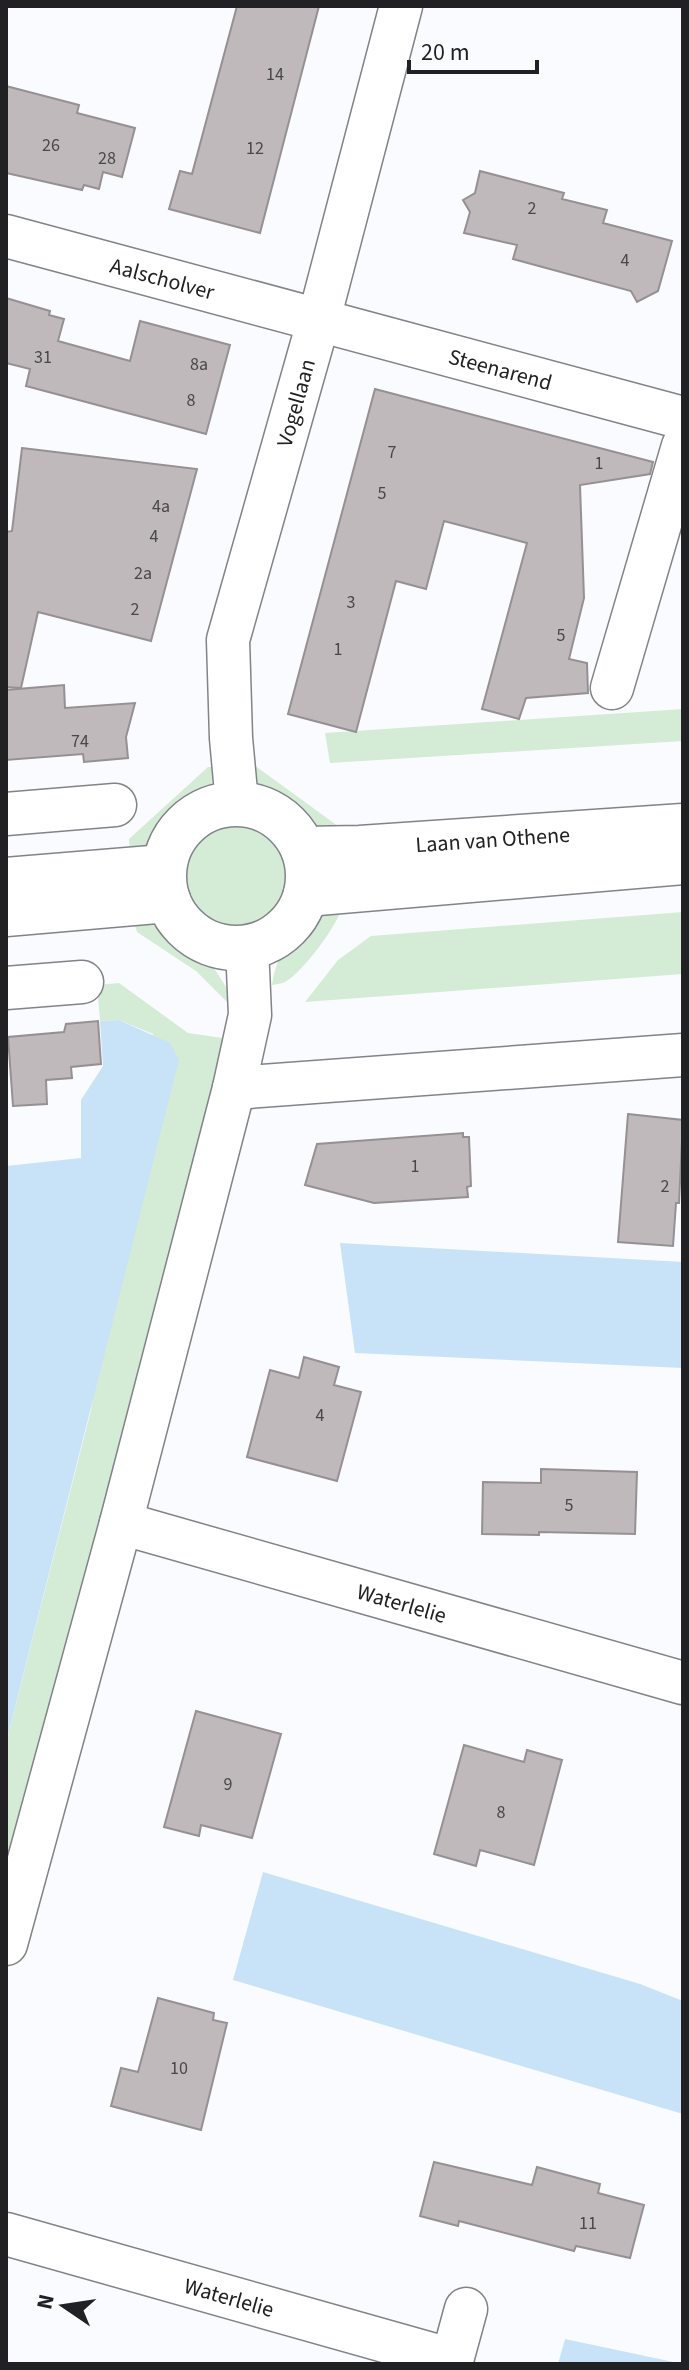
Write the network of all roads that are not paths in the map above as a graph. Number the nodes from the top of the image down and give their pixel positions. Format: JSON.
{"nodes":[{"id":1,"x":401,"y":6,"type":"edge"},
{"id":2,"x":6,"y":236,"type":"edge"},
{"id":3,"x":319,"y":319,"type":"junction"},
{"id":4,"x":683,"y":418,"type":"edge"},
{"id":5,"x":683,"y":446,"type":"edge"},
{"id":6,"x":612,"y":688,"type":"dead end"},
{"id":7,"x":237,"y":803,"type":"junction"},
{"id":8,"x":115,"y":805,"type":"dead end"},
{"id":9,"x":6,"y":814,"type":"edge"},
{"id":10,"x":683,"y":826,"type":"edge"},
{"id":11,"x":303,"y":849,"type":"junction"},
{"id":12,"x":683,"y":862,"type":"edge"},
{"id":13,"x":6,"y":880,"type":"edge"},
{"id":14,"x":166,"y":883,"type":"junction"},
{"id":15,"x":306,"y":894,"type":"junction"},
{"id":16,"x":6,"y":914,"type":"edge"},
{"id":17,"x":247,"y":947,"type":"junction"},
{"id":18,"x":82,"y":982,"type":"dead end"},
{"id":19,"x":6,"y":988,"type":"edge"},
{"id":20,"x":683,"y":1055,"type":"edge"},
{"id":21,"x":234,"y":1088,"type":"junction"},
{"id":22,"x":121,"y":1523,"type":"junction"},
{"id":23,"x":683,"y":1683,"type":"edge"},
{"id":24,"x":6,"y":1944,"type":"edge"},
{"id":25,"x":6,"y":2234,"type":"edge"},
{"id":26,"x":466,"y":2309,"type":"dead end"},
{"id":27,"x":451,"y":2362,"type":"edge"}],
"edges":[{"from":1,"to":3,"type":"street","name":"Vogellaan"},
{"from":2,"to":3,"type":"street","name":"Aalscholver"},
{"from":3,"to":4,"type":"street","name":"Steenarend"},
{"from":3,"to":7,"type":"street","name":"Vogellaan"},
{"from":5,"to":6,"type":"street"},
{"from":7,"to":11,"type":"street"},
{"from":7,"to":14,"type":"street"},
{"from":8,"to":9,"type":"street"},
{"from":10,"to":11,"type":"street","name":"Laan van Othene"},
{"from":11,"to":15,"type":"street"},
{"from":12,"to":15,"type":"street","name":"Laan van Othene"},
{"from":13,"to":14,"type":"street"},
{"from":14,"to":16,"type":"street"},
{"from":14,"to":17,"type":"street"},
{"from":15,"to":17,"type":"street"},
{"from":17,"to":21,"type":"street"},
{"from":18,"to":19,"type":"street"},
{"from":20,"to":21,"type":"street"},
{"from":21,"to":22,"type":"street"},
{"from":22,"to":23,"type":"street","name":"Waterlelie"},
{"from":22,"to":24,"type":"street"},
{"from":25,"to":27,"type":"street","name":"Waterlelie"},
{"from":26,"to":27,"type":"street","name":"Waterlelie"}]}
